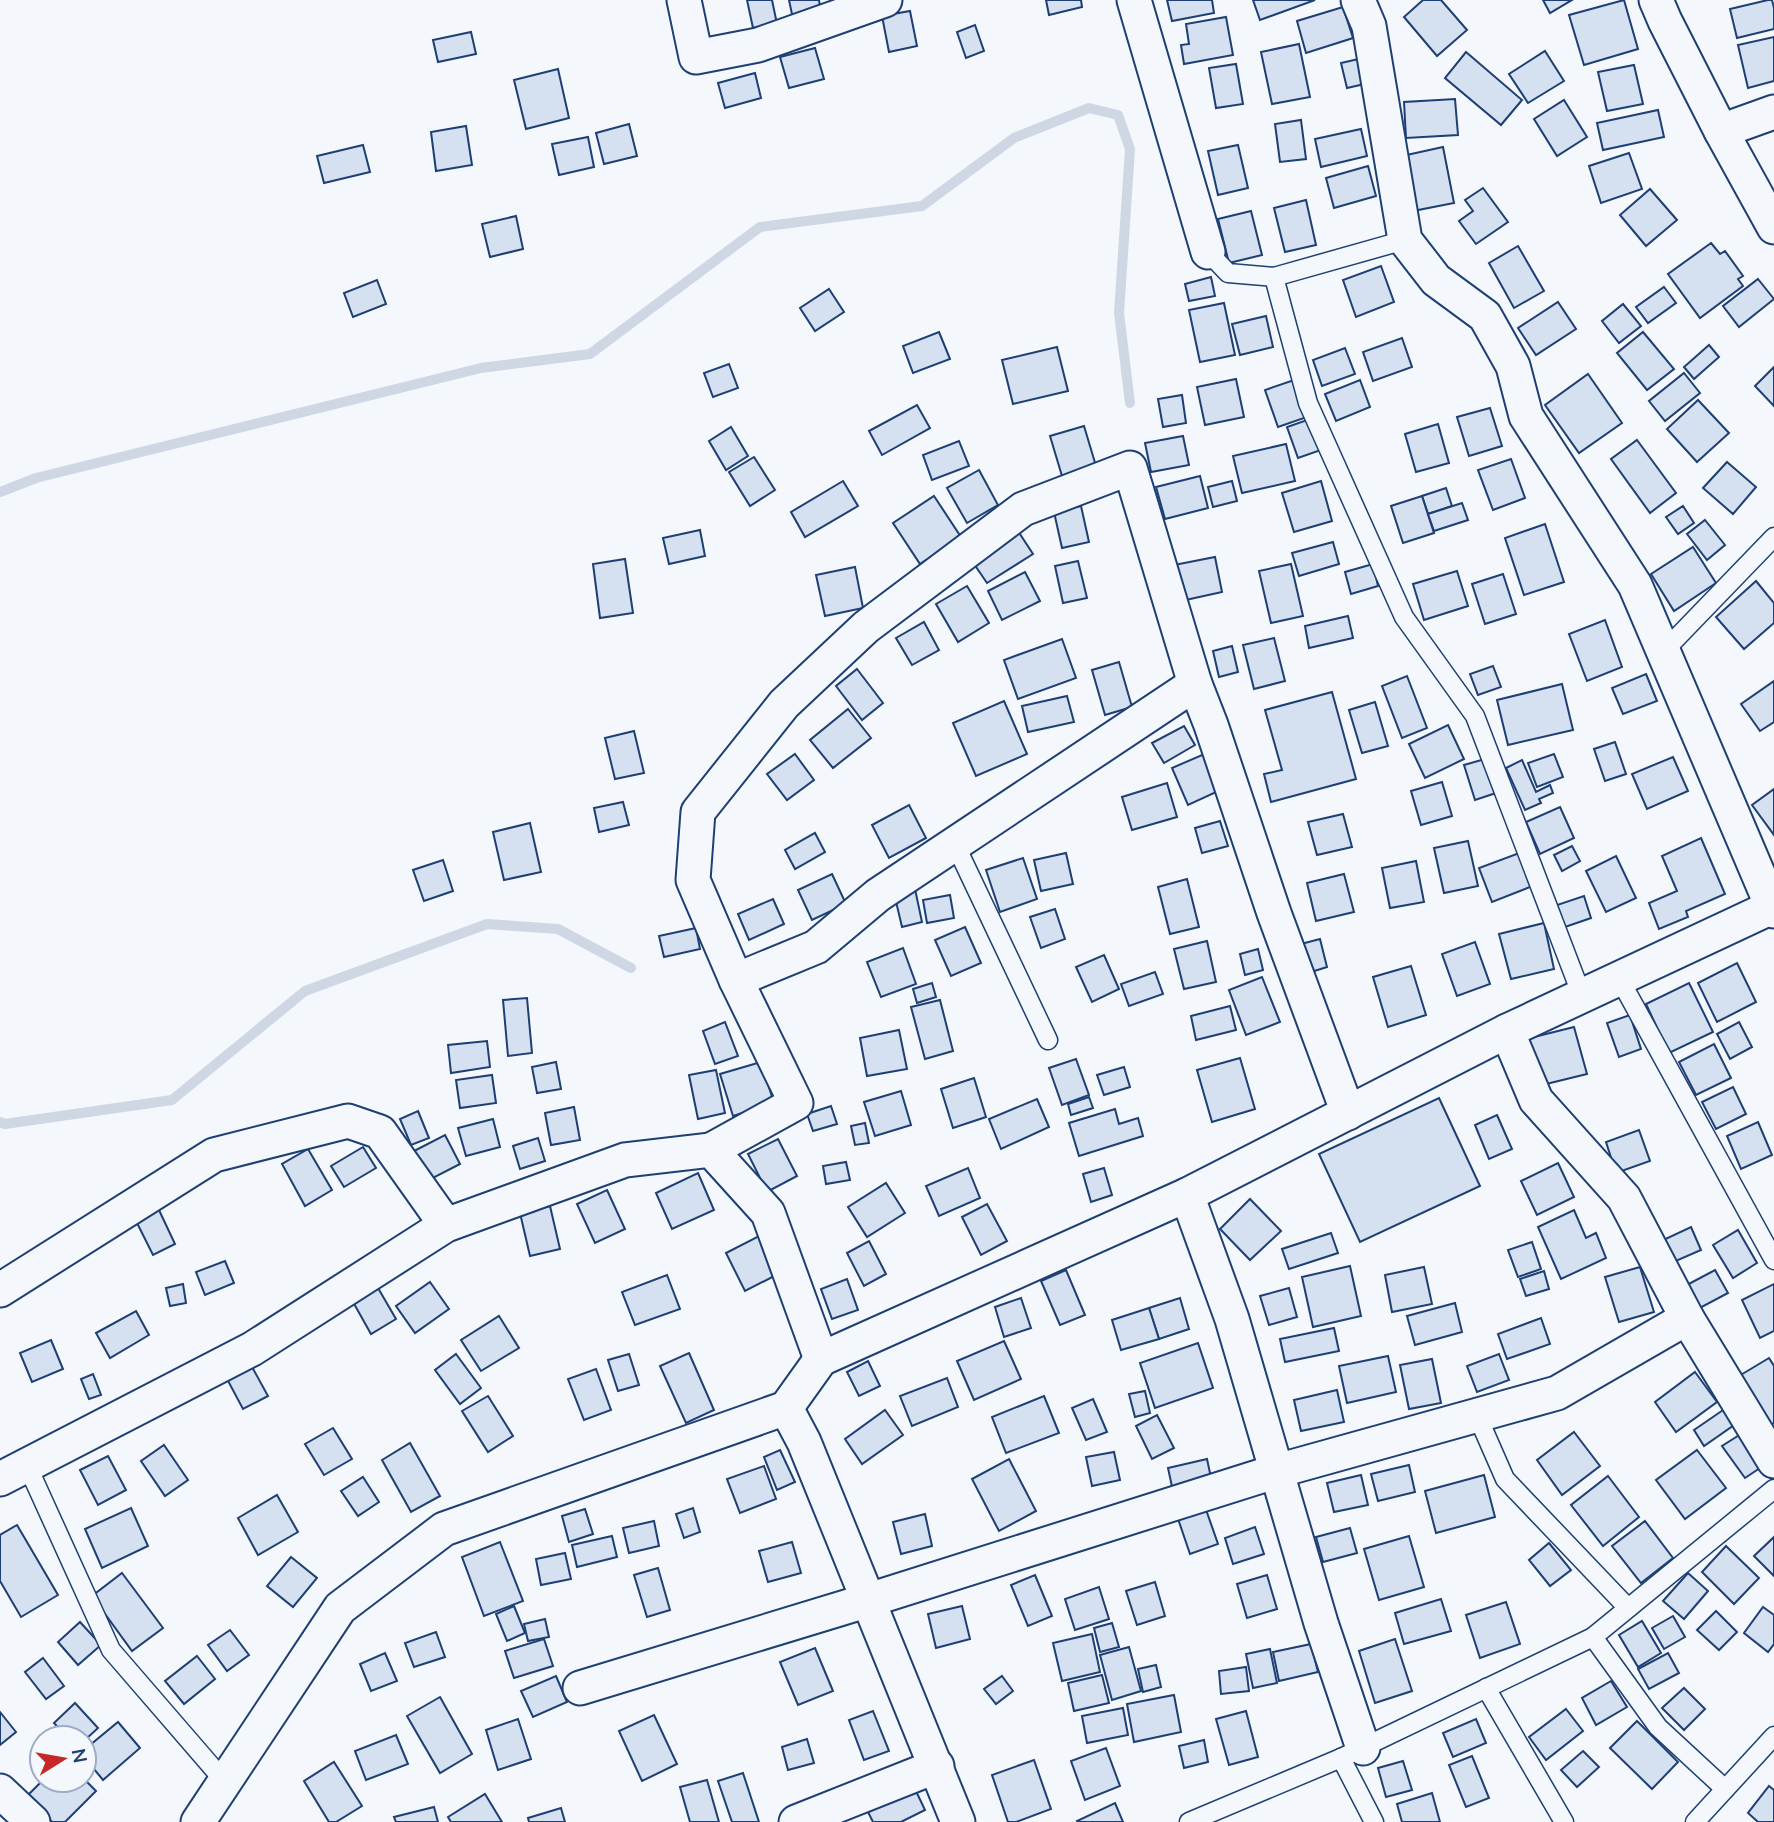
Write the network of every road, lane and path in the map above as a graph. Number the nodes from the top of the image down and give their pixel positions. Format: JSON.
{"nodes":[{"id":1,"x":684,"y":0,"type":"edge"},
{"id":2,"x":885,"y":0,"type":"edge"},
{"id":3,"x":1134,"y":0,"type":"edge"},
{"id":4,"x":1358,"y":0,"type":"edge"},
{"id":5,"x":1656,"y":0,"type":"edge"},
{"id":6,"x":1774,"y":112,"type":"edge"},
{"id":7,"x":1720,"y":131,"type":"junction"},
{"id":8,"x":1774,"y":227,"type":"edge"},
{"id":9,"x":1405,"y":240,"type":"junction"},
{"id":10,"x":1208,"y":252,"type":"joint"},
{"id":11,"x":1274,"y":277,"type":"junction"},
{"id":12,"x":1774,"y":537,"type":"edge"},
{"id":13,"x":1663,"y":652,"type":"junction"},
{"id":14,"x":1195,"y":684,"type":"junction"},
{"id":15,"x":955,"y":844,"type":"junction"},
{"id":16,"x":1773,"y":908,"type":"edge"},
{"id":17,"x":1619,"y":978,"type":"junction"},
{"id":18,"x":736,"y":980,"type":"junction"},
{"id":19,"x":1583,"y":996,"type":"junction"},
{"id":20,"x":1507,"y":1031,"type":"junction"},
{"id":21,"x":1048,"y":1040,"type":"dead end"},
{"id":22,"x":1348,"y":1113,"type":"junction"},
{"id":23,"x":711,"y":1150,"type":"junction"},
{"id":24,"x":1186,"y":1195,"type":"junction"},
{"id":25,"x":446,"y":1225,"type":"junction"},
{"id":26,"x":1774,"y":1260,"type":"edge"},
{"id":27,"x":0,"y":1290,"type":"edge"},
{"id":28,"x":1687,"y":1318,"type":"junction"},
{"id":29,"x":821,"y":1359,"type":"junction"},
{"id":30,"x":786,"y":1408,"type":"junction"},
{"id":31,"x":1477,"y":1415,"type":"junction"},
{"id":32,"x":1774,"y":1461,"type":"edge"},
{"id":33,"x":1276,"y":1471,"type":"junction"},
{"id":34,"x":14,"y":1472,"type":"edge"},
{"id":35,"x":1774,"y":1489,"type":"edge"},
{"id":36,"x":869,"y":1600,"type":"junction"},
{"id":37,"x":1628,"y":1608,"type":"junction"},
{"id":38,"x":1592,"y":1637,"type":"junction"},
{"id":39,"x":580,"y":1688,"type":"dead end"},
{"id":40,"x":1486,"y":1688,"type":"junction"},
{"id":41,"x":1774,"y":1736,"type":"edge"},
{"id":42,"x":1352,"y":1753,"type":"junction"},
{"id":43,"x":937,"y":1766,"type":"junction"},
{"id":44,"x":225,"y":1782,"type":"junction"},
{"id":45,"x":1725,"y":1789,"type":"junction"},
{"id":46,"x":0,"y":1791,"type":"edge"},
{"id":47,"x":33,"y":1822,"type":"edge"},
{"id":48,"x":198,"y":1822,"type":"edge"},
{"id":49,"x":796,"y":1822,"type":"edge"},
{"id":50,"x":958,"y":1822,"type":"edge"},
{"id":51,"x":1189,"y":1822,"type":"edge"},
{"id":52,"x":1374,"y":1822,"type":"edge"},
{"id":53,"x":1564,"y":1822,"type":"edge"},
{"id":54,"x":1695,"y":1822,"type":"edge"}],
"edges":[{"from":1,"to":2,"type":"street"},
{"from":3,"to":10,"type":"street"},
{"from":4,"to":9,"type":"street"},
{"from":5,"to":7,"type":"street"},
{"from":6,"to":7,"type":"street"},
{"from":7,"to":8,"type":"street"},
{"from":9,"to":11,"type":"lane"},
{"from":9,"to":13,"type":"street"},
{"from":10,"to":11,"type":"lane"},
{"from":11,"to":19,"type":"lane"},
{"from":12,"to":13,"type":"lane"},
{"from":13,"to":16,"type":"street"},
{"from":14,"to":15,"type":"street"},
{"from":14,"to":18,"type":"street"},
{"from":14,"to":22,"type":"street"},
{"from":15,"to":18,"type":"street"},
{"from":15,"to":21,"type":"lane"},
{"from":16,"to":17,"type":"street"},
{"from":17,"to":19,"type":"street"},
{"from":17,"to":26,"type":"lane"},
{"from":18,"to":23,"type":"street"},
{"from":19,"to":20,"type":"street"},
{"from":20,"to":22,"type":"street"},
{"from":20,"to":28,"type":"street"},
{"from":22,"to":24,"type":"street"},
{"from":23,"to":25,"type":"street"},
{"from":23,"to":29,"type":"street"},
{"from":24,"to":29,"type":"street"},
{"from":24,"to":33,"type":"street"},
{"from":25,"to":27,"type":"street"},
{"from":25,"to":34,"type":"street"},
{"from":28,"to":31,"type":"street"},
{"from":28,"to":32,"type":"street"},
{"from":29,"to":30,"type":"street"},
{"from":30,"to":36,"type":"street"},
{"from":30,"to":44,"type":"street"},
{"from":31,"to":33,"type":"street"},
{"from":31,"to":37,"type":"lane"},
{"from":33,"to":36,"type":"street"},
{"from":33,"to":42,"type":"street"},
{"from":34,"to":44,"type":"lane"},
{"from":35,"to":37,"type":"lane"},
{"from":36,"to":39,"type":"street"},
{"from":36,"to":43,"type":"street"},
{"from":37,"to":38,"type":"lane"},
{"from":38,"to":40,"type":"lane"},
{"from":38,"to":45,"type":"lane"},
{"from":40,"to":42,"type":"lane"},
{"from":40,"to":53,"type":"lane"},
{"from":41,"to":45,"type":"lane"},
{"from":42,"to":51,"type":"lane"},
{"from":42,"to":52,"type":"lane"},
{"from":43,"to":49,"type":"street"},
{"from":43,"to":50,"type":"street"},
{"from":44,"to":48,"type":"street"},
{"from":45,"to":54,"type":"lane"},
{"from":46,"to":47,"type":"street"}]}
